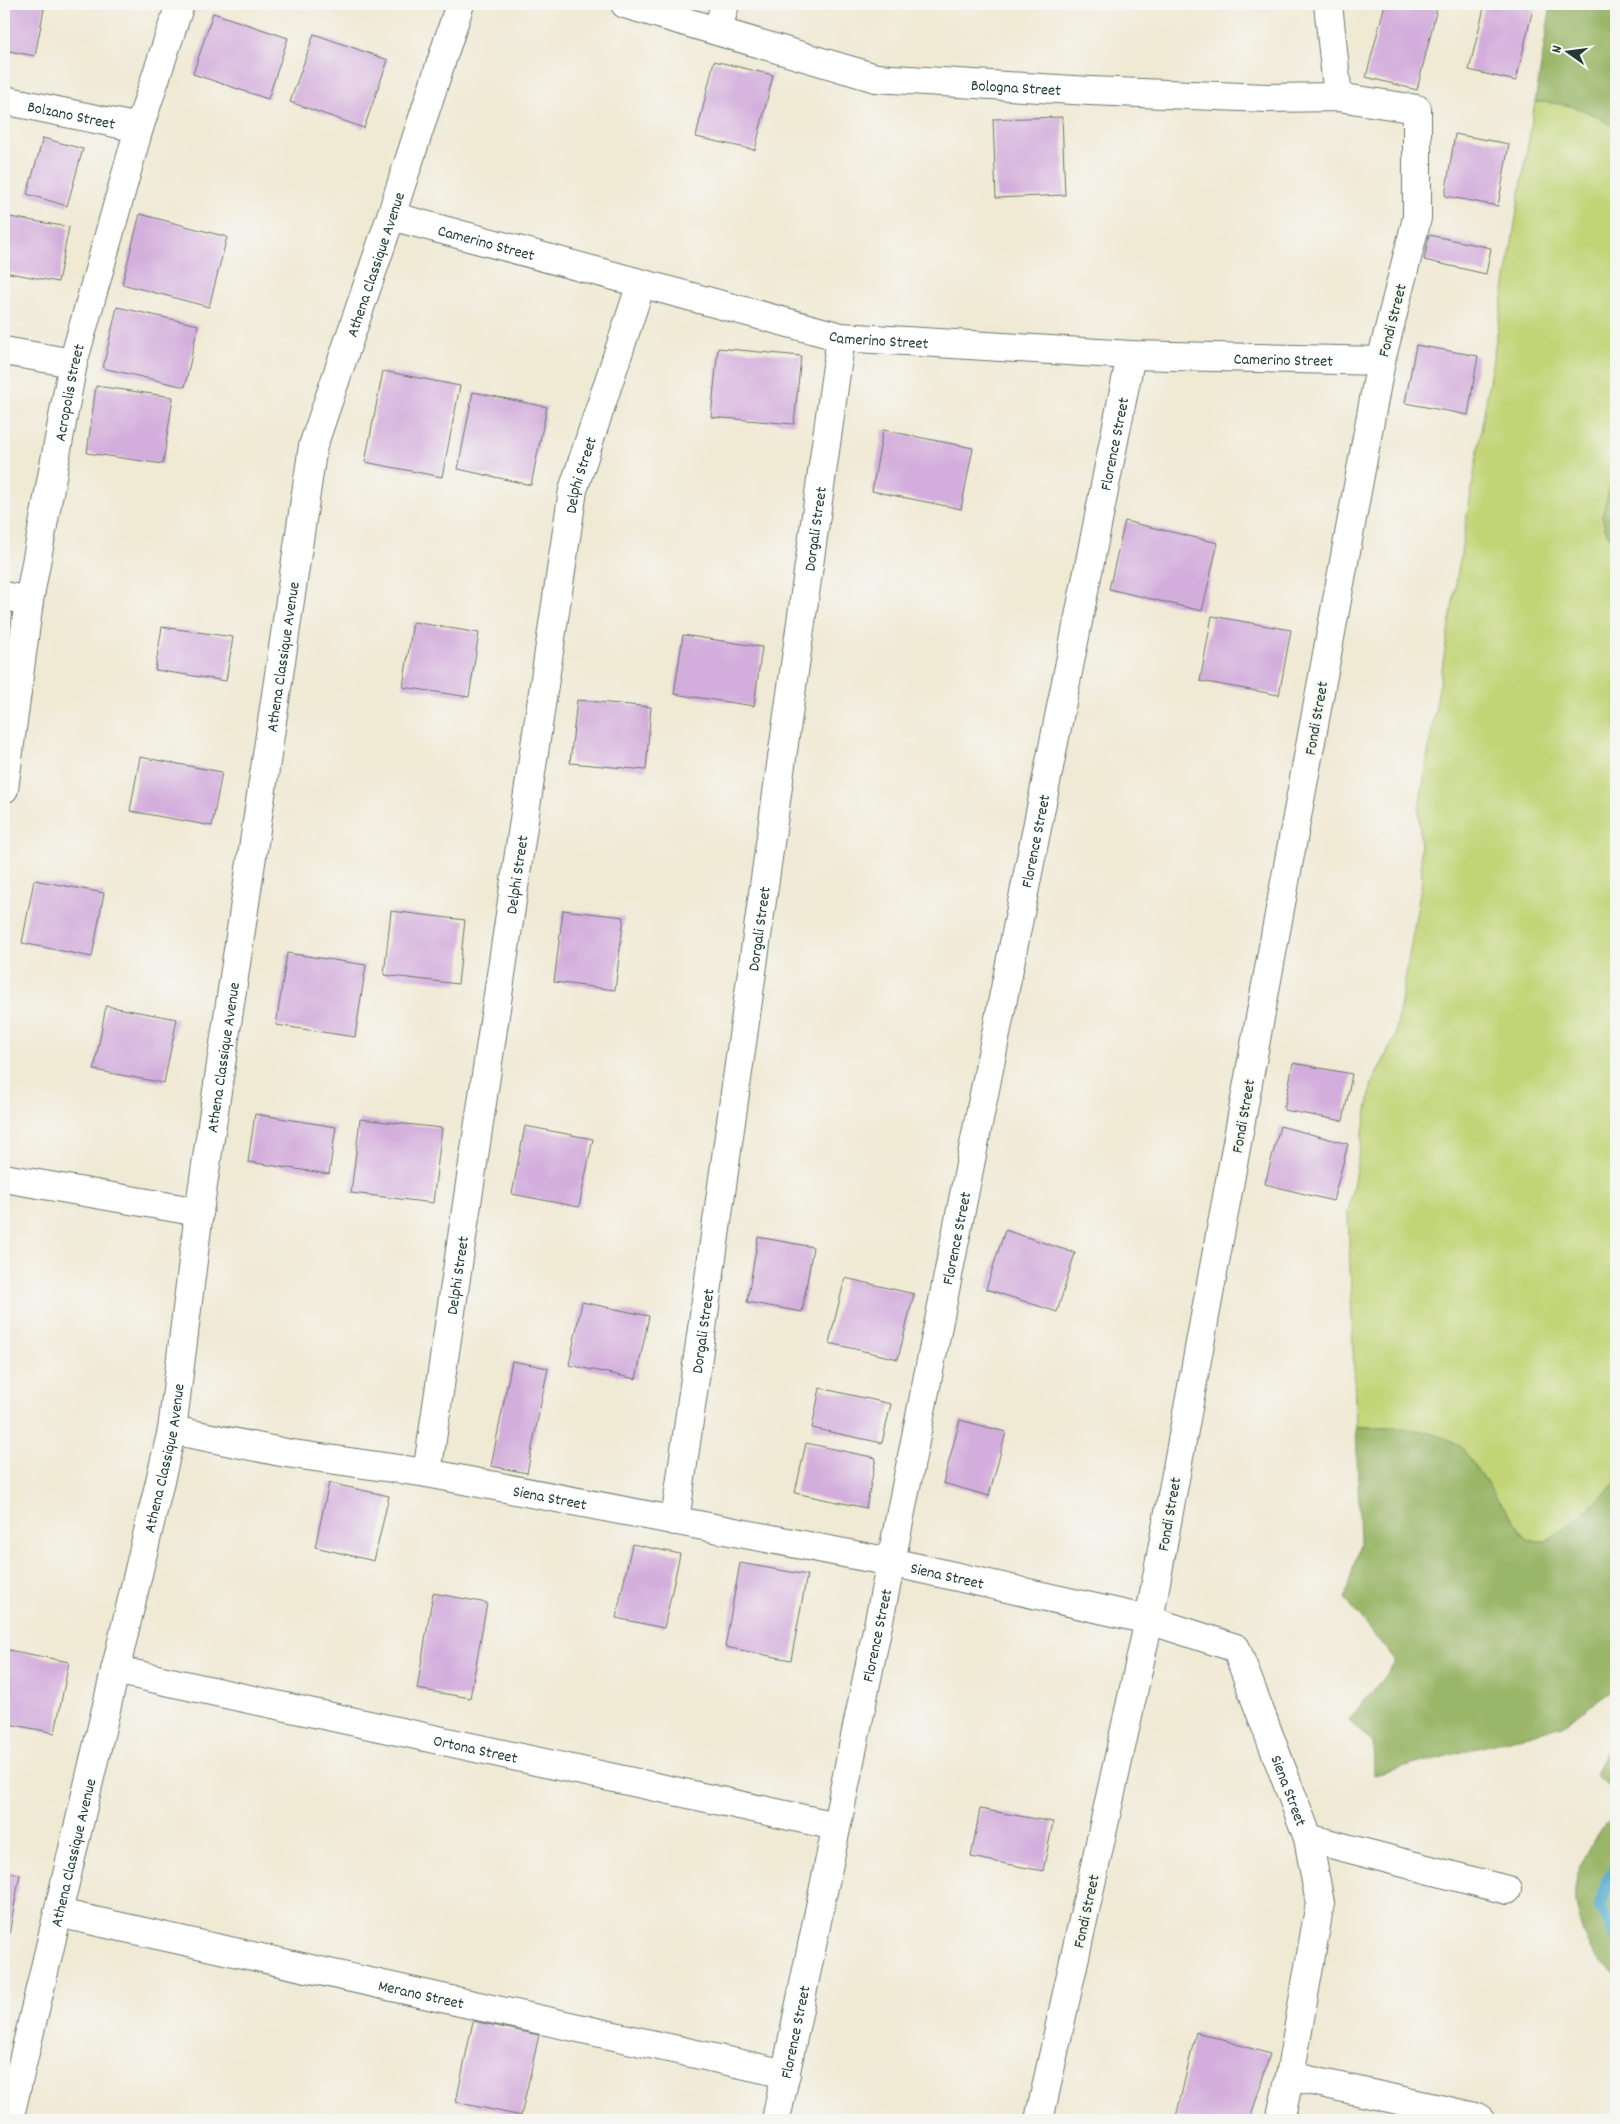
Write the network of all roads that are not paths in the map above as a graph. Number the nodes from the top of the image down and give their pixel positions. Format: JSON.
{"nodes":[{"id":1,"x":180,"y":4,"type":"edge"},
{"id":2,"x":460,"y":4,"type":"edge"},
{"id":3,"x":625,"y":4,"type":"edge"},
{"id":4,"x":725,"y":4,"type":"edge"},
{"id":5,"x":1328,"y":4,"type":"edge"},
{"id":6,"x":718,"y":30,"type":"junction"},
{"id":7,"x":1338,"y":97,"type":"junction"},
{"id":8,"x":4,"y":100,"type":"edge"},
{"id":9,"x":1417,"y":109,"type":"joint"},
{"id":10,"x":139,"y":128,"type":"junction"},
{"id":11,"x":391,"y":216,"type":"junction"},
{"id":12,"x":641,"y":284,"type":"junction"},
{"id":13,"x":841,"y":337,"type":"junction"},
{"id":14,"x":4,"y":351,"type":"edge"},
{"id":15,"x":1131,"y":355,"type":"junction"},
{"id":16,"x":1381,"y":361,"type":"junction"},
{"id":17,"x":73,"y":363,"type":"junction"},
{"id":18,"x":16,"y":598,"type":"edge"},
{"id":19,"x":4,"y":789,"type":"edge"},
{"id":20,"x":4,"y":1178,"type":"edge"},
{"id":21,"x":199,"y":1212,"type":"junction"},
{"id":22,"x":172,"y":1430,"type":"junction"},
{"id":23,"x":427,"y":1473,"type":"junction"},
{"id":24,"x":675,"y":1521,"type":"junction"},
{"id":25,"x":891,"y":1562,"type":"junction"},
{"id":26,"x":1149,"y":1620,"type":"junction"},
{"id":27,"x":115,"y":1670,"type":"junction"},
{"id":28,"x":836,"y":1826,"type":"junction"},
{"id":29,"x":1308,"y":1838,"type":"junction"},
{"id":30,"x":1507,"y":1890,"type":"dead end"},
{"id":31,"x":58,"y":1913,"type":"junction"},
{"id":32,"x":786,"y":2074,"type":"junction"},
{"id":33,"x":1290,"y":2076,"type":"junction"},
{"id":34,"x":9,"y":2120,"type":"edge"},
{"id":35,"x":776,"y":2120,"type":"edge"},
{"id":36,"x":1039,"y":2120,"type":"edge"},
{"id":37,"x":1280,"y":2120,"type":"edge"},
{"id":38,"x":1480,"y":2120,"type":"edge"}],
"edges":[{"from":1,"to":10,"type":"street","name":"Acropolis Street"},
{"from":2,"to":11,"type":"street","name":"Athena Classique Avenue"},
{"from":3,"to":6,"type":"street","name":"Bologna Street"},
{"from":4,"to":6,"type":"street"},
{"from":5,"to":7,"type":"street"},
{"from":6,"to":7,"type":"street","name":"Bologna Street"},
{"from":7,"to":9,"type":"street","name":"Bologna Street"},
{"from":8,"to":10,"type":"street","name":"Bolzano Street"},
{"from":9,"to":16,"type":"street","name":"Fondi Street"},
{"from":10,"to":17,"type":"street","name":"Acropolis Street"},
{"from":11,"to":12,"type":"street","name":"Camerino Street"},
{"from":11,"to":21,"type":"street","name":"Athena Classique Avenue"},
{"from":12,"to":13,"type":"street","name":"Camerino Street"},
{"from":12,"to":23,"type":"street","name":"Delphi Street"},
{"from":13,"to":15,"type":"street","name":"Camerino Street"},
{"from":13,"to":24,"type":"street","name":"Dorgali Street"},
{"from":14,"to":17,"type":"street"},
{"from":15,"to":16,"type":"street","name":"Camerino Street"},
{"from":15,"to":25,"type":"street","name":"Florence Street"},
{"from":16,"to":26,"type":"street","name":"Fondi Street"},
{"from":17,"to":18,"type":"street","name":"Acropolis Street"},
{"from":18,"to":19,"type":"street","name":"Acropolis Street"},
{"from":20,"to":21,"type":"street"},
{"from":21,"to":22,"type":"street","name":"Athena Classique Avenue"},
{"from":22,"to":23,"type":"street","name":"Siena Street"},
{"from":22,"to":27,"type":"street","name":"Athena Classique Avenue"},
{"from":23,"to":24,"type":"street","name":"Siena Street"},
{"from":24,"to":25,"type":"street","name":"Siena Street"},
{"from":25,"to":26,"type":"street","name":"Siena Street"},
{"from":25,"to":28,"type":"street","name":"Florence Street"},
{"from":26,"to":29,"type":"street","name":"Siena Street"},
{"from":26,"to":36,"type":"street","name":"Fondi Street"},
{"from":27,"to":28,"type":"street","name":"Ortona Street"},
{"from":27,"to":31,"type":"street","name":"Athena Classique Avenue"},
{"from":28,"to":32,"type":"street","name":"Florence Street"},
{"from":29,"to":30,"type":"street"},
{"from":29,"to":33,"type":"street","name":"Siena Street"},
{"from":31,"to":32,"type":"street","name":"Merano Street"},
{"from":31,"to":34,"type":"street","name":"Athena Classique Avenue"},
{"from":32,"to":35,"type":"street","name":"Florence Street"},
{"from":33,"to":37,"type":"street","name":"Siena Street"},
{"from":33,"to":38,"type":"street"}]}
